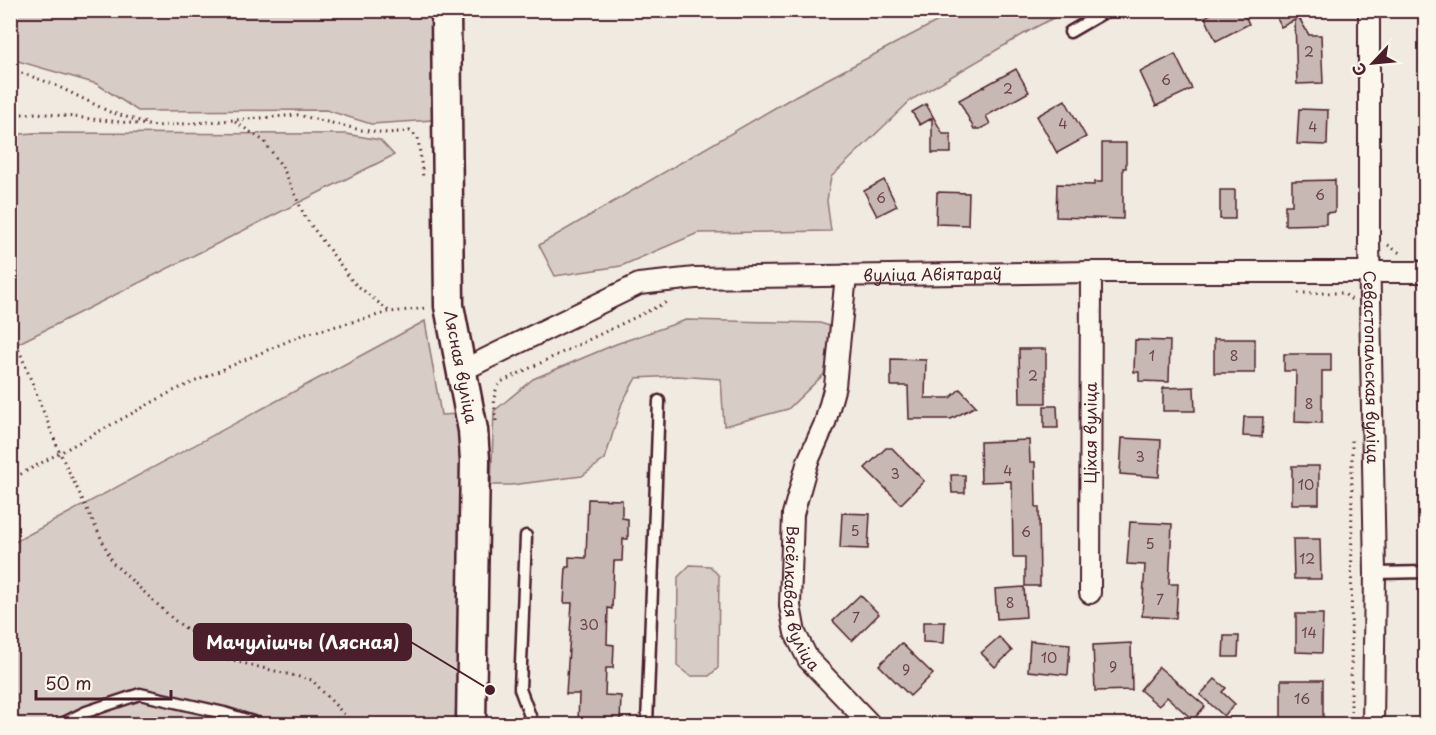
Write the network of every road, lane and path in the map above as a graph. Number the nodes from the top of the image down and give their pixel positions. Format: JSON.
{"nodes":[{"id":1,"x":446,"y":10,"type":"edge"},
{"id":2,"x":1108,"y":10,"type":"edge"},
{"id":3,"x":1370,"y":10,"type":"edge"},
{"id":4,"x":1071,"y":32,"type":"dead end"},
{"id":5,"x":10,"y":69,"type":"edge"},
{"id":6,"x":10,"y":115,"type":"edge"},
{"id":7,"x":233,"y":121,"type":"junction"},
{"id":8,"x":157,"y":126,"type":"junction"},
{"id":9,"x":424,"y":182,"type":"dead end"},
{"id":10,"x":1091,"y":272,"type":"junction"},
{"id":11,"x":1370,"y":272,"type":"junction"},
{"id":12,"x":1425,"y":272,"type":"edge"},
{"id":13,"x":846,"y":275,"type":"junction"},
{"id":14,"x":1295,"y":292,"type":"dead end"},
{"id":15,"x":675,"y":300,"type":"dead end"},
{"id":16,"x":437,"y":304,"type":"junction"},
{"id":17,"x":1352,"y":310,"type":"dead end"},
{"id":18,"x":390,"y":312,"type":"junction"},
{"id":19,"x":10,"y":327,"type":"edge"},
{"id":20,"x":461,"y":371,"type":"junction"},
{"id":21,"x":659,"y":401,"type":"dead end"},
{"id":22,"x":473,"y":430,"type":"junction"},
{"id":23,"x":1352,"y":434,"type":"dead end"},
{"id":24,"x":59,"y":452,"type":"junction"},
{"id":25,"x":10,"y":480,"type":"edge"},
{"id":26,"x":526,"y":536,"type":"dead end"},
{"id":27,"x":1425,"y":572,"type":"edge"},
{"id":28,"x":1375,"y":573,"type":"junction"},
{"id":29,"x":1090,"y":593,"type":"dead end"},
{"id":30,"x":62,"y":724,"type":"edge"},
{"id":31,"x":259,"y":724,"type":"edge"},
{"id":32,"x":353,"y":724,"type":"edge"},
{"id":33,"x":471,"y":724,"type":"edge"},
{"id":34,"x":533,"y":724,"type":"edge"},
{"id":35,"x":647,"y":724,"type":"edge"},
{"id":36,"x":870,"y":724,"type":"edge"},
{"id":37,"x":1351,"y":724,"type":"edge"},
{"id":38,"x":1373,"y":724,"type":"edge"}],
"edges":[{"from":1,"to":16,"type":"main road","name":"Лясная вуліца"},
{"from":2,"to":4,"type":"lane"},
{"from":3,"to":11,"type":"street","name":"Севастопальская вуліца"},
{"from":5,"to":8,"type":"path"},
{"from":6,"to":8,"type":"path"},
{"from":7,"to":8,"type":"path"},
{"from":7,"to":9,"type":"path"},
{"from":7,"to":18,"type":"path"},
{"from":10,"to":11,"type":"street","name":"вуліца Авіятараў"},
{"from":10,"to":13,"type":"street","name":"вуліца Авіятараў"},
{"from":10,"to":29,"type":"street","name":"Ціхая вуліца"},
{"from":11,"to":12,"type":"street","name":"вуліца Авіятараў"},
{"from":11,"to":28,"type":"street","name":"Севастопальская вуліца"},
{"from":13,"to":20,"type":"street","name":"вуліца Авіятараў"},
{"from":13,"to":36,"type":"street","name":"Вясёлкавая вуліца"},
{"from":14,"to":17,"type":"path"},
{"from":15,"to":22,"type":"path"},
{"from":16,"to":18,"type":"path"},
{"from":16,"to":20,"type":"main road","name":"Лясная вуліца"},
{"from":18,"to":24,"type":"path"},
{"from":19,"to":24,"type":"path"},
{"from":20,"to":22,"type":"main road","name":"Лясная вуліца"},
{"from":21,"to":35,"type":"lane"},
{"from":22,"to":33,"type":"main road","name":"Лясная вуліца"},
{"from":23,"to":37,"type":"path"},
{"from":24,"to":25,"type":"path"},
{"from":24,"to":32,"type":"path"},
{"from":26,"to":34,"type":"lane"},
{"from":27,"to":28,"type":"lane"},
{"from":28,"to":38,"type":"street","name":"Севастопальская вуліца"},
{"from":30,"to":31,"type":"lane"}]}
